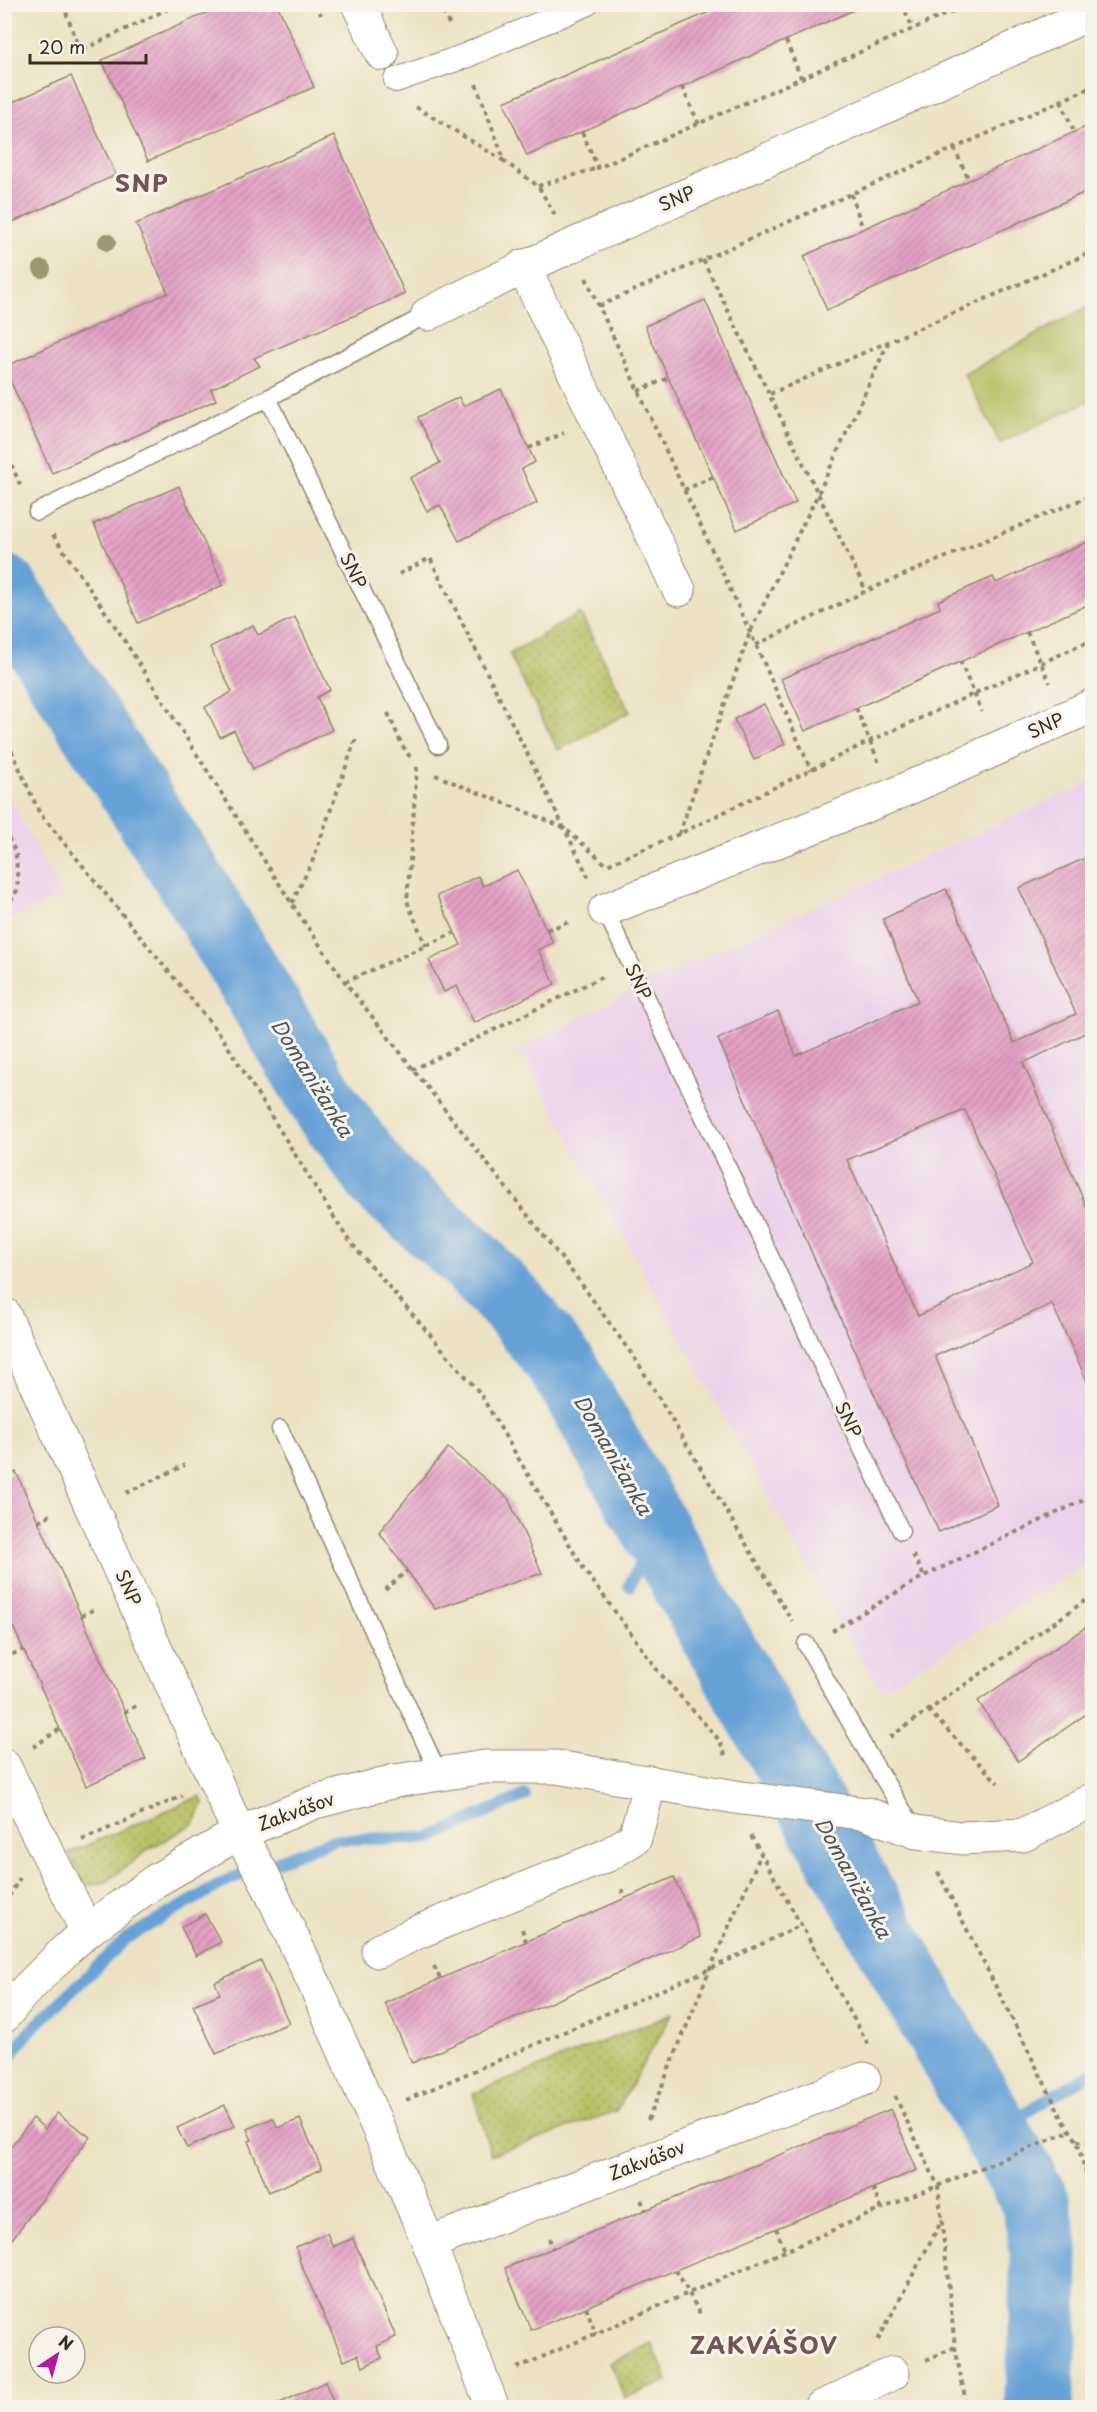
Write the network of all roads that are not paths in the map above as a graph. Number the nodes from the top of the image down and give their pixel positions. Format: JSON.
{"nodes":[{"id":1,"x":358,"y":4,"type":"edge"},
{"id":2,"x":586,"y":4,"type":"edge"},
{"id":3,"x":1092,"y":13,"type":"edge"},
{"id":4,"x":389,"y":67,"type":"joint"},
{"id":5,"x":523,"y":266,"type":"junction"},
{"id":6,"x":428,"y":314,"type":"joint"},
{"id":7,"x":268,"y":398,"type":"junction"},
{"id":8,"x":37,"y":512,"type":"road end"},
{"id":9,"x":679,"y":590,"type":"dead end"},
{"id":10,"x":1092,"y":706,"type":"edge"},
{"id":11,"x":438,"y":745,"type":"dead end"},
{"id":12,"x":604,"y":910,"type":"joint"},
{"id":13,"x":4,"y":1314,"type":"edge"},
{"id":14,"x":280,"y":1429,"type":"dead end"},
{"id":15,"x":901,"y":1531,"type":"dead end"},
{"id":16,"x":806,"y":1644,"type":"road end"},
{"id":17,"x":4,"y":1766,"type":"edge"},
{"id":18,"x":439,"y":1774,"type":"junction"},
{"id":19,"x":650,"y":1782,"type":"junction"},
{"id":20,"x":1092,"y":1800,"type":"edge"},
{"id":21,"x":916,"y":1832,"type":"junction"},
{"id":22,"x":252,"y":1856,"type":"junction"},
{"id":23,"x":87,"y":1931,"type":"junction"},
{"id":24,"x":378,"y":1951,"type":"dead end"},
{"id":25,"x":4,"y":2016,"type":"edge"},
{"id":26,"x":864,"y":2079,"type":"dead end"},
{"id":27,"x":429,"y":2243,"type":"junction"},
{"id":28,"x":892,"y":2373,"type":"dead end"},
{"id":29,"x":488,"y":2395,"type":"edge"},
{"id":30,"x":820,"y":2408,"type":"edge"}],
"edges":[{"from":1,"to":4,"type":"street"},
{"from":2,"to":4,"type":"street"},
{"from":3,"to":5,"type":"street","name":"SNP"},
{"from":5,"to":6,"type":"street","name":"SNP"},
{"from":5,"to":9,"type":"street"},
{"from":6,"to":7,"type":"lane","name":"SNP"},
{"from":7,"to":8,"type":"lane","name":"SNP"},
{"from":7,"to":11,"type":"lane","name":"SNP"},
{"from":10,"to":12,"type":"street","name":"SNP"},
{"from":12,"to":15,"type":"lane","name":"SNP"},
{"from":13,"to":22,"type":"street","name":"SNP"},
{"from":14,"to":18,"type":"lane"},
{"from":16,"to":21,"type":"lane"},
{"from":17,"to":23,"type":"street"},
{"from":18,"to":19,"type":"street","name":"Zakvášov"},
{"from":18,"to":22,"type":"street","name":"Zakvášov"},
{"from":19,"to":21,"type":"street","name":"Zakvášov"},
{"from":19,"to":24,"type":"street"},
{"from":20,"to":21,"type":"street","name":"Zakvášov"},
{"from":22,"to":23,"type":"street","name":"Zakvášov"},
{"from":22,"to":27,"type":"street"},
{"from":23,"to":25,"type":"street","name":"Zakvášov"},
{"from":26,"to":27,"type":"street","name":"Zakvášov"},
{"from":27,"to":29,"type":"street"},
{"from":28,"to":30,"type":"street"}]}
